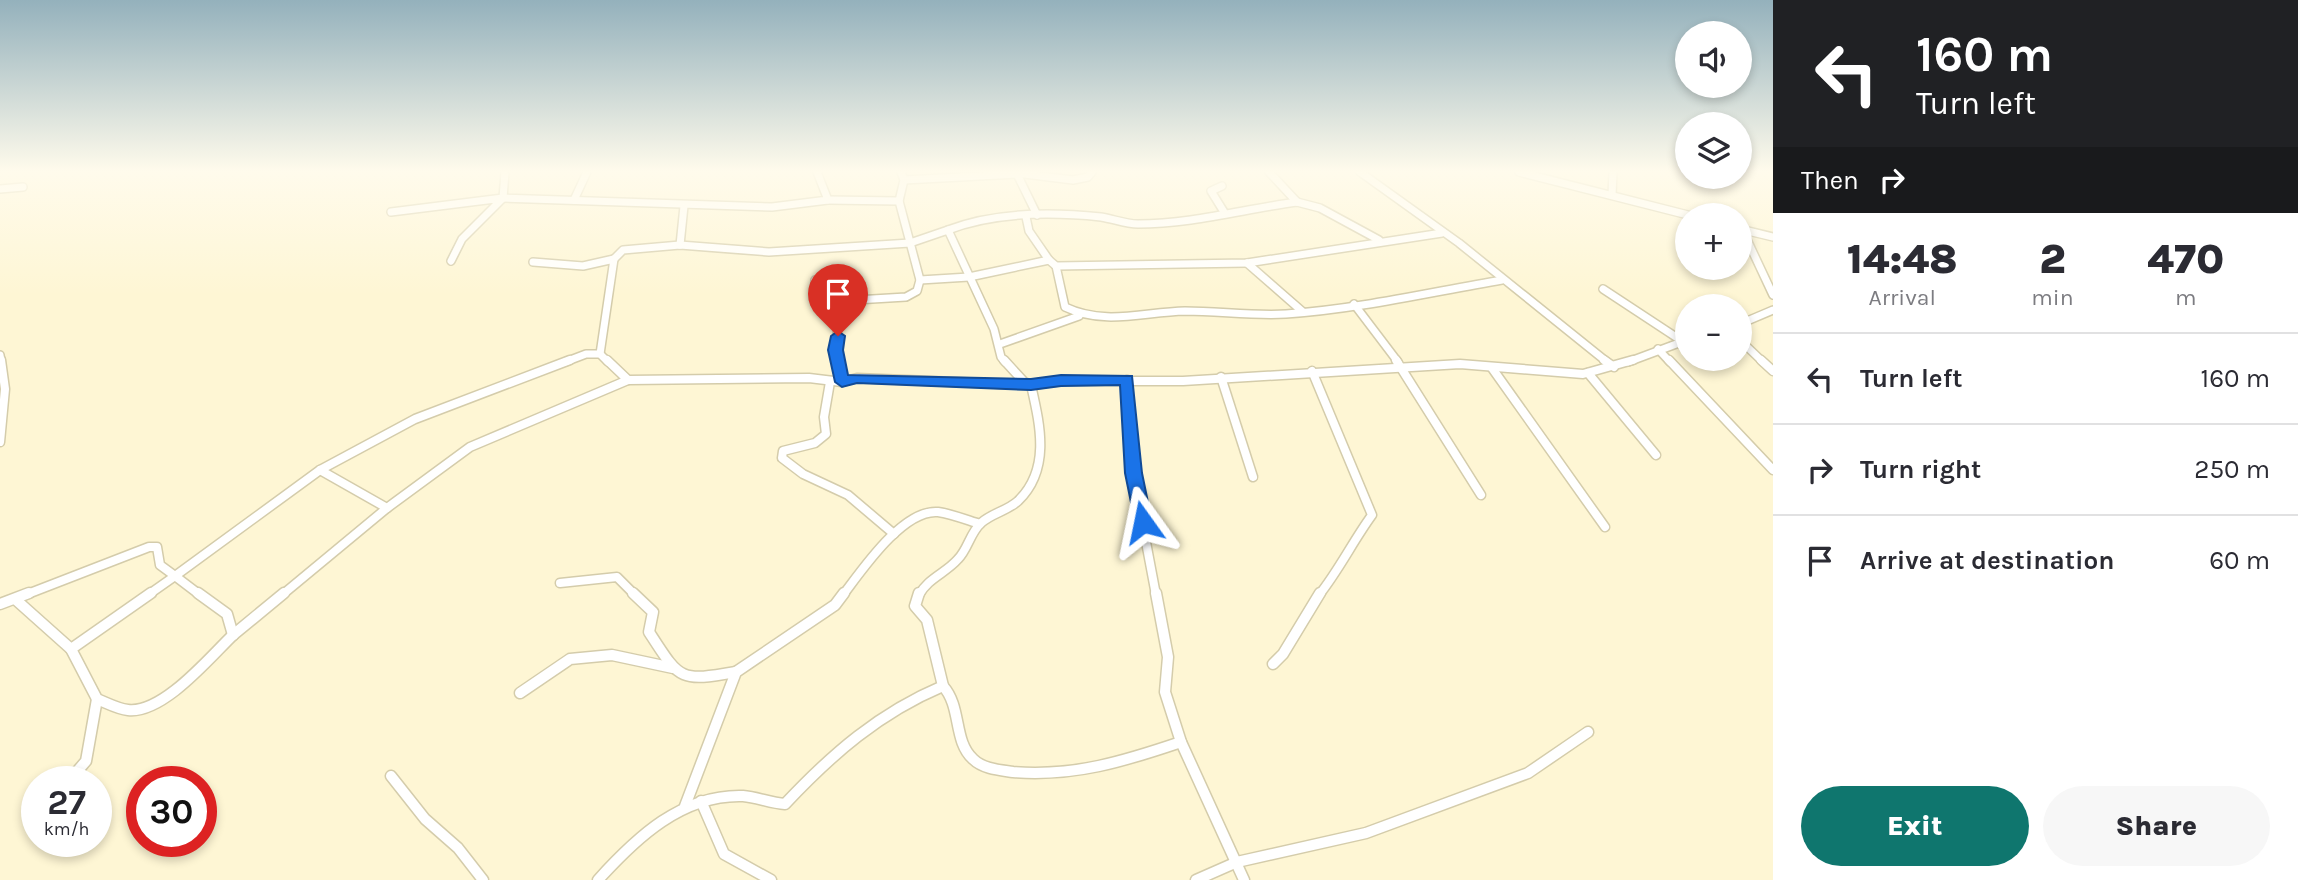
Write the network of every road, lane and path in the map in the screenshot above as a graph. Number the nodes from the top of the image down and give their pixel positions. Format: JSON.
{"nodes":[{"id":1,"x":488,"y":213,"type":"edge"},
{"id":2,"x":683,"y":213,"type":"edge"},
{"id":3,"x":902,"y":213,"type":"edge"},
{"id":4,"x":1216,"y":213,"type":"edge"},
{"id":5,"x":1335,"y":213,"type":"edge"},
{"id":6,"x":1415,"y":213,"type":"edge"},
{"id":7,"x":1037,"y":215,"type":"joint"},
{"id":8,"x":1026,"y":217,"type":"junction"},
{"id":9,"x":948,"y":230,"type":"junction"},
{"id":10,"x":1752,"y":232,"type":"edge"},
{"id":11,"x":1442,"y":233,"type":"junction"},
{"id":12,"x":908,"y":234,"type":"junction"},
{"id":13,"x":930,"y":234,"type":"junction"},
{"id":14,"x":1773,"y":237,"type":"edge"},
{"id":15,"x":1382,"y":241,"type":"junction"},
{"id":16,"x":911,"y":243,"type":"junction"},
{"id":17,"x":680,"y":245,"type":"junction"},
{"id":18,"x":1752,"y":252,"type":"edge"},
{"id":19,"x":614,"y":259,"type":"junction"},
{"id":20,"x":1049,"y":260,"type":"junction"},
{"id":21,"x":451,"y":261,"type":"dead end"},
{"id":22,"x":533,"y":262,"type":"dead end"},
{"id":23,"x":1247,"y":263,"type":"junction"},
{"id":24,"x":1056,"y":266,"type":"junction"},
{"id":25,"x":969,"y":277,"type":"junction"},
{"id":26,"x":815,"y":279,"type":"dead end"},
{"id":27,"x":920,"y":280,"type":"junction"},
{"id":28,"x":1502,"y":280,"type":"junction"},
{"id":29,"x":1603,"y":289,"type":"dead end"},
{"id":30,"x":1773,"y":295,"type":"edge"},
{"id":31,"x":839,"y":301,"type":"junction"},
{"id":32,"x":1354,"y":304,"type":"junction"},
{"id":33,"x":1773,"y":310,"type":"edge"},
{"id":34,"x":1303,"y":312,"type":"junction"},
{"id":35,"x":1079,"y":316,"type":"junction"},
{"id":36,"x":1752,"y":319,"type":"edge"},
{"id":37,"x":1675,"y":335,"type":"edge"},
{"id":38,"x":1000,"y":344,"type":"junction"},
{"id":39,"x":1675,"y":344,"type":"edge"},
{"id":40,"x":1658,"y":349,"type":"junction"},
{"id":41,"x":1752,"y":351,"type":"edge"},
{"id":42,"x":600,"y":354,"type":"junction"},
{"id":43,"x":0,"y":355,"type":"edge"},
{"id":44,"x":1401,"y":366,"type":"junction"},
{"id":45,"x":1614,"y":367,"type":"junction"},
{"id":46,"x":1492,"y":368,"type":"junction"},
{"id":47,"x":1312,"y":371,"type":"junction"},
{"id":48,"x":1773,"y":371,"type":"edge"},
{"id":49,"x":1588,"y":373,"type":"junction"},
{"id":50,"x":1221,"y":377,"type":"junction"},
{"id":51,"x":628,"y":380,"type":"junction"},
{"id":52,"x":1127,"y":380,"type":"junction"},
{"id":53,"x":830,"y":382,"type":"junction"},
{"id":54,"x":842,"y":382,"type":"junction"},
{"id":55,"x":1029,"y":384,"type":"junction"},
{"id":56,"x":1,"y":438,"type":"edge"},
{"id":57,"x":1656,"y":455,"type":"dead end"},
{"id":58,"x":320,"y":470,"type":"junction"},
{"id":59,"x":1773,"y":470,"type":"edge"},
{"id":60,"x":1253,"y":477,"type":"dead end"},
{"id":61,"x":1480,"y":495,"type":"dead end"},
{"id":62,"x":387,"y":508,"type":"junction"},
{"id":63,"x":980,"y":524,"type":"junction"},
{"id":64,"x":1605,"y":527,"type":"dead end"},
{"id":65,"x":894,"y":534,"type":"junction"},
{"id":66,"x":175,"y":576,"type":"junction"},
{"id":67,"x":560,"y":583,"type":"dead end"},
{"id":68,"x":15,"y":599,"type":"junction"},
{"id":69,"x":0,"y":604,"type":"edge"},
{"id":70,"x":233,"y":635,"type":"junction"},
{"id":71,"x":71,"y":649,"type":"junction"},
{"id":72,"x":1273,"y":664,"type":"dead end"},
{"id":73,"x":673,"y":668,"type":"junction"},
{"id":74,"x":736,"y":671,"type":"junction"},
{"id":75,"x":943,"y":686,"type":"junction"},
{"id":76,"x":520,"y":693,"type":"dead end"},
{"id":77,"x":97,"y":699,"type":"junction"},
{"id":78,"x":1588,"y":732,"type":"dead end"},
{"id":79,"x":1181,"y":742,"type":"junction"},
{"id":80,"x":82,"y":766,"type":"edge"},
{"id":81,"x":391,"y":776,"type":"dead end"},
{"id":82,"x":701,"y":801,"type":"junction"},
{"id":83,"x":685,"y":806,"type":"junction"},
{"id":84,"x":1237,"y":862,"type":"junction"},
{"id":85,"x":483,"y":880,"type":"edge"},
{"id":86,"x":598,"y":880,"type":"edge"},
{"id":87,"x":771,"y":880,"type":"edge"},
{"id":88,"x":1196,"y":880,"type":"edge"},
{"id":89,"x":1244,"y":880,"type":"edge"}],
"edges":[{"from":1,"to":21,"type":"street"},
{"from":2,"to":17,"type":"street"},
{"from":3,"to":12,"type":"street"},
{"from":4,"to":7,"type":"street"},
{"from":5,"to":15,"type":"street"},
{"from":6,"to":11,"type":"street"},
{"from":7,"to":8,"type":"street"},
{"from":8,"to":9,"type":"street"},
{"from":8,"to":20,"type":"street"},
{"from":9,"to":13,"type":"street"},
{"from":9,"to":25,"type":"street"},
{"from":10,"to":14,"type":"street"},
{"from":11,"to":15,"type":"street"},
{"from":11,"to":28,"type":"street"},
{"from":12,"to":13,"type":"street"},
{"from":12,"to":16,"type":"street"},
{"from":13,"to":16,"type":"street"},
{"from":15,"to":23,"type":"street"},
{"from":16,"to":17,"type":"street"},
{"from":16,"to":27,"type":"street"},
{"from":17,"to":19,"type":"street"},
{"from":18,"to":30,"type":"street"},
{"from":19,"to":22,"type":"street"},
{"from":19,"to":42,"type":"street"},
{"from":20,"to":24,"type":"street"},
{"from":20,"to":25,"type":"street"},
{"from":23,"to":24,"type":"street"},
{"from":23,"to":34,"type":"street"},
{"from":24,"to":35,"type":"street"},
{"from":25,"to":27,"type":"street"},
{"from":25,"to":38,"type":"street"},
{"from":26,"to":31,"type":"street"},
{"from":27,"to":31,"type":"street"},
{"from":28,"to":32,"type":"street"},
{"from":28,"to":45,"type":"street"},
{"from":29,"to":37,"type":"street"},
{"from":31,"to":54,"type":"street"},
{"from":32,"to":34,"type":"street"},
{"from":32,"to":44,"type":"street"},
{"from":33,"to":36,"type":"street"},
{"from":34,"to":35,"type":"street"},
{"from":35,"to":38,"type":"street"},
{"from":38,"to":55,"type":"street"},
{"from":39,"to":40,"type":"street"},
{"from":40,"to":45,"type":"street"},
{"from":40,"to":59,"type":"street"},
{"from":41,"to":48,"type":"street"},
{"from":42,"to":51,"type":"street"},
{"from":42,"to":58,"type":"street"},
{"from":43,"to":56,"type":"street"},
{"from":44,"to":46,"type":"street"},
{"from":44,"to":47,"type":"street"},
{"from":44,"to":61,"type":"street"},
{"from":45,"to":49,"type":"street"},
{"from":46,"to":49,"type":"street"},
{"from":46,"to":64,"type":"street"},
{"from":47,"to":50,"type":"street"},
{"from":47,"to":72,"type":"street"},
{"from":49,"to":57,"type":"street"},
{"from":50,"to":52,"type":"street"},
{"from":50,"to":60,"type":"street"},
{"from":51,"to":53,"type":"street"},
{"from":51,"to":62,"type":"street"},
{"from":52,"to":55,"type":"street"},
{"from":52,"to":79,"type":"street"},
{"from":53,"to":54,"type":"street"},
{"from":53,"to":65,"type":"street"},
{"from":54,"to":55,"type":"street"},
{"from":55,"to":63,"type":"street"},
{"from":58,"to":62,"type":"street"},
{"from":58,"to":66,"type":"street"},
{"from":62,"to":70,"type":"street"},
{"from":63,"to":65,"type":"street"},
{"from":63,"to":75,"type":"street"},
{"from":65,"to":74,"type":"street"},
{"from":66,"to":68,"type":"street"},
{"from":66,"to":70,"type":"street"},
{"from":66,"to":71,"type":"street"},
{"from":67,"to":73,"type":"street"},
{"from":68,"to":69,"type":"street"},
{"from":68,"to":71,"type":"street"},
{"from":70,"to":77,"type":"street"},
{"from":71,"to":77,"type":"street"},
{"from":73,"to":74,"type":"street"},
{"from":73,"to":76,"type":"street"},
{"from":74,"to":83,"type":"street"},
{"from":75,"to":79,"type":"street"},
{"from":75,"to":82,"type":"street"},
{"from":77,"to":80,"type":"street"},
{"from":78,"to":84,"type":"street"},
{"from":79,"to":84,"type":"street"},
{"from":81,"to":85,"type":"street"},
{"from":82,"to":83,"type":"street"},
{"from":82,"to":87,"type":"street"},
{"from":83,"to":86,"type":"street"},
{"from":84,"to":88,"type":"street"},
{"from":84,"to":89,"type":"street"}]}
